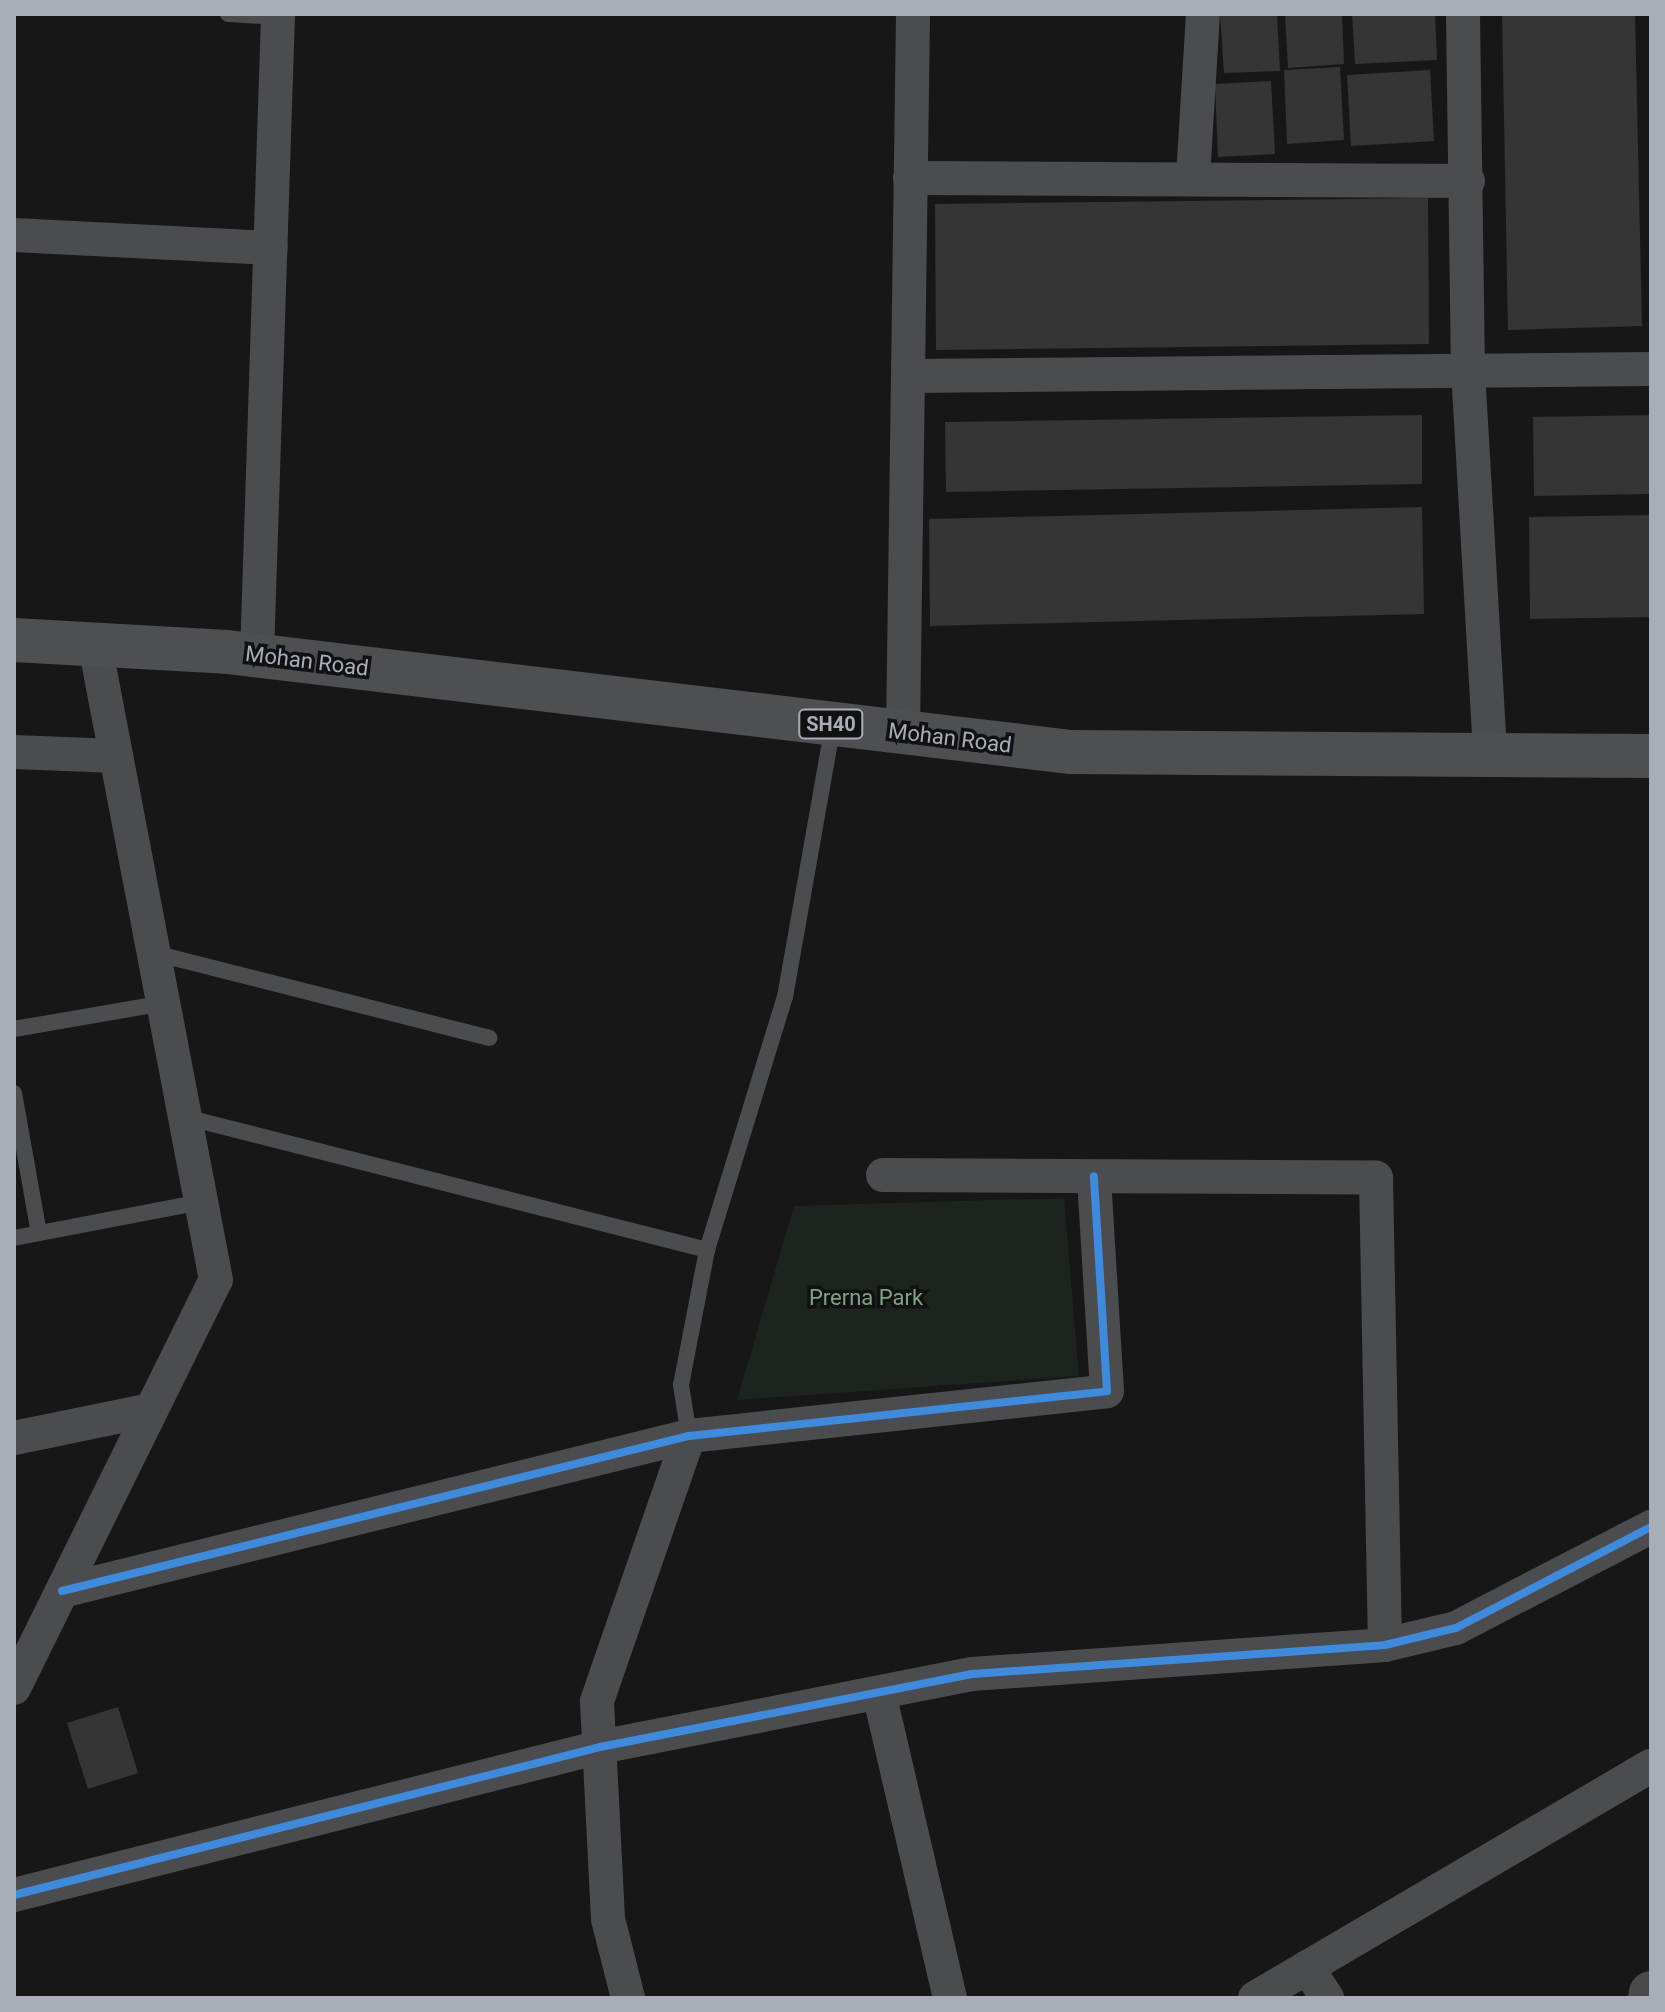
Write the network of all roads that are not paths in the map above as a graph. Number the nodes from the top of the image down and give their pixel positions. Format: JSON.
{"nodes":[{"id":1,"x":228,"y":14,"type":"edge"},
{"id":2,"x":913,"y":14,"type":"edge"},
{"id":3,"x":1203,"y":14,"type":"edge"},
{"id":4,"x":1463,"y":14,"type":"edge"},
{"id":5,"x":278,"y":16,"type":"edge"},
{"id":6,"x":1193,"y":177,"type":"junction"},
{"id":7,"x":910,"y":178,"type":"junction"},
{"id":8,"x":1468,"y":181,"type":"junction"},
{"id":9,"x":14,"y":235,"type":"edge"},
{"id":10,"x":271,"y":248,"type":"junction"},
{"id":11,"x":1651,"y":369,"type":"edge"},
{"id":12,"x":1468,"y":370,"type":"junction"},
{"id":13,"x":908,"y":376,"type":"junction"},
{"id":14,"x":14,"y":640,"type":"edge"},
{"id":15,"x":95,"y":645,"type":"junction"},
{"id":16,"x":257,"y":655,"type":"junction"},
{"id":17,"x":834,"y":724,"type":"junction"},
{"id":18,"x":903,"y":732,"type":"junction"},
{"id":19,"x":14,"y":752,"type":"edge"},
{"id":20,"x":1490,"y":754,"type":"junction"},
{"id":21,"x":116,"y":756,"type":"junction"},
{"id":22,"x":1651,"y":756,"type":"edge"},
{"id":23,"x":154,"y":953,"type":"junction"},
{"id":24,"x":164,"y":1003,"type":"junction"},
{"id":25,"x":14,"y":1029,"type":"edge"},
{"id":26,"x":489,"y":1038,"type":"dead end"},
{"id":27,"x":14,"y":1093,"type":"edge"},
{"id":28,"x":185,"y":1117,"type":"junction"},
{"id":29,"x":883,"y":1175,"type":"dead end"},
{"id":30,"x":1094,"y":1176,"type":"junction"},
{"id":31,"x":201,"y":1202,"type":"junction"},
{"id":32,"x":39,"y":1233,"type":"junction"},
{"id":33,"x":14,"y":1238,"type":"edge"},
{"id":34,"x":707,"y":1250,"type":"junction"},
{"id":35,"x":151,"y":1410,"type":"junction"},
{"id":36,"x":689,"y":1436,"type":"junction"},
{"id":37,"x":14,"y":1438,"type":"edge"},
{"id":38,"x":1651,"y":1527,"type":"edge"},
{"id":39,"x":62,"y":1591,"type":"junction"},
{"id":40,"x":27,"y":1638,"type":"edge"},
{"id":41,"x":1385,"y":1645,"type":"junction"},
{"id":42,"x":14,"y":1688,"type":"edge"},
{"id":43,"x":879,"y":1693,"type":"junction"},
{"id":44,"x":600,"y":1747,"type":"junction"},
{"id":45,"x":1651,"y":1766,"type":"edge"},
{"id":46,"x":14,"y":1895,"type":"edge"},
{"id":47,"x":1307,"y":1967,"type":"junction"},
{"id":48,"x":628,"y":1998,"type":"edge"},
{"id":49,"x":950,"y":1998,"type":"edge"},
{"id":50,"x":1255,"y":1998,"type":"edge"},
{"id":51,"x":1327,"y":1998,"type":"edge"}],
"edges":[{"from":1,"to":5,"type":"lane"},
{"from":2,"to":7,"type":"street"},
{"from":3,"to":6,"type":"street"},
{"from":4,"to":8,"type":"street"},
{"from":5,"to":10,"type":"street"},
{"from":6,"to":7,"type":"street"},
{"from":6,"to":8,"type":"street"},
{"from":7,"to":13,"type":"street"},
{"from":8,"to":12,"type":"street"},
{"from":9,"to":10,"type":"street"},
{"from":10,"to":16,"type":"street"},
{"from":11,"to":12,"type":"street"},
{"from":12,"to":13,"type":"street"},
{"from":12,"to":20,"type":"street"},
{"from":13,"to":18,"type":"street"},
{"from":14,"to":15,"type":"main road","name":"Mohan Road","number":"SH40"},
{"from":15,"to":16,"type":"main road","name":"Mohan Road","number":"SH40"},
{"from":15,"to":21,"type":"street"},
{"from":16,"to":17,"type":"main road","name":"Mohan Road","number":"SH40"},
{"from":17,"to":18,"type":"main road","name":"Mohan Road","number":"SH40"},
{"from":17,"to":34,"type":"lane"},
{"from":18,"to":20,"type":"main road","name":"Mohan Road","number":"SH40"},
{"from":19,"to":21,"type":"street"},
{"from":20,"to":22,"type":"main road","name":"Mohan Road","number":"SH40"},
{"from":21,"to":23,"type":"street"},
{"from":23,"to":24,"type":"street"},
{"from":23,"to":26,"type":"lane"},
{"from":24,"to":25,"type":"lane"},
{"from":24,"to":28,"type":"street"},
{"from":27,"to":32,"type":"lane"},
{"from":28,"to":31,"type":"street"},
{"from":28,"to":34,"type":"lane"},
{"from":29,"to":30,"type":"street"},
{"from":30,"to":36,"type":"street"},
{"from":30,"to":41,"type":"street"},
{"from":31,"to":32,"type":"lane"},
{"from":31,"to":35,"type":"street"},
{"from":32,"to":33,"type":"lane"},
{"from":34,"to":36,"type":"lane"},
{"from":35,"to":37,"type":"street"},
{"from":35,"to":39,"type":"street"},
{"from":36,"to":39,"type":"street"},
{"from":36,"to":44,"type":"street"},
{"from":38,"to":41,"type":"street"},
{"from":39,"to":40,"type":"street"},
{"from":40,"to":42,"type":"street"},
{"from":41,"to":43,"type":"street"},
{"from":43,"to":44,"type":"street"},
{"from":43,"to":49,"type":"street"},
{"from":44,"to":46,"type":"street"},
{"from":44,"to":48,"type":"street"},
{"from":45,"to":47,"type":"street"},
{"from":47,"to":50,"type":"street"},
{"from":47,"to":51,"type":"street"}]}
